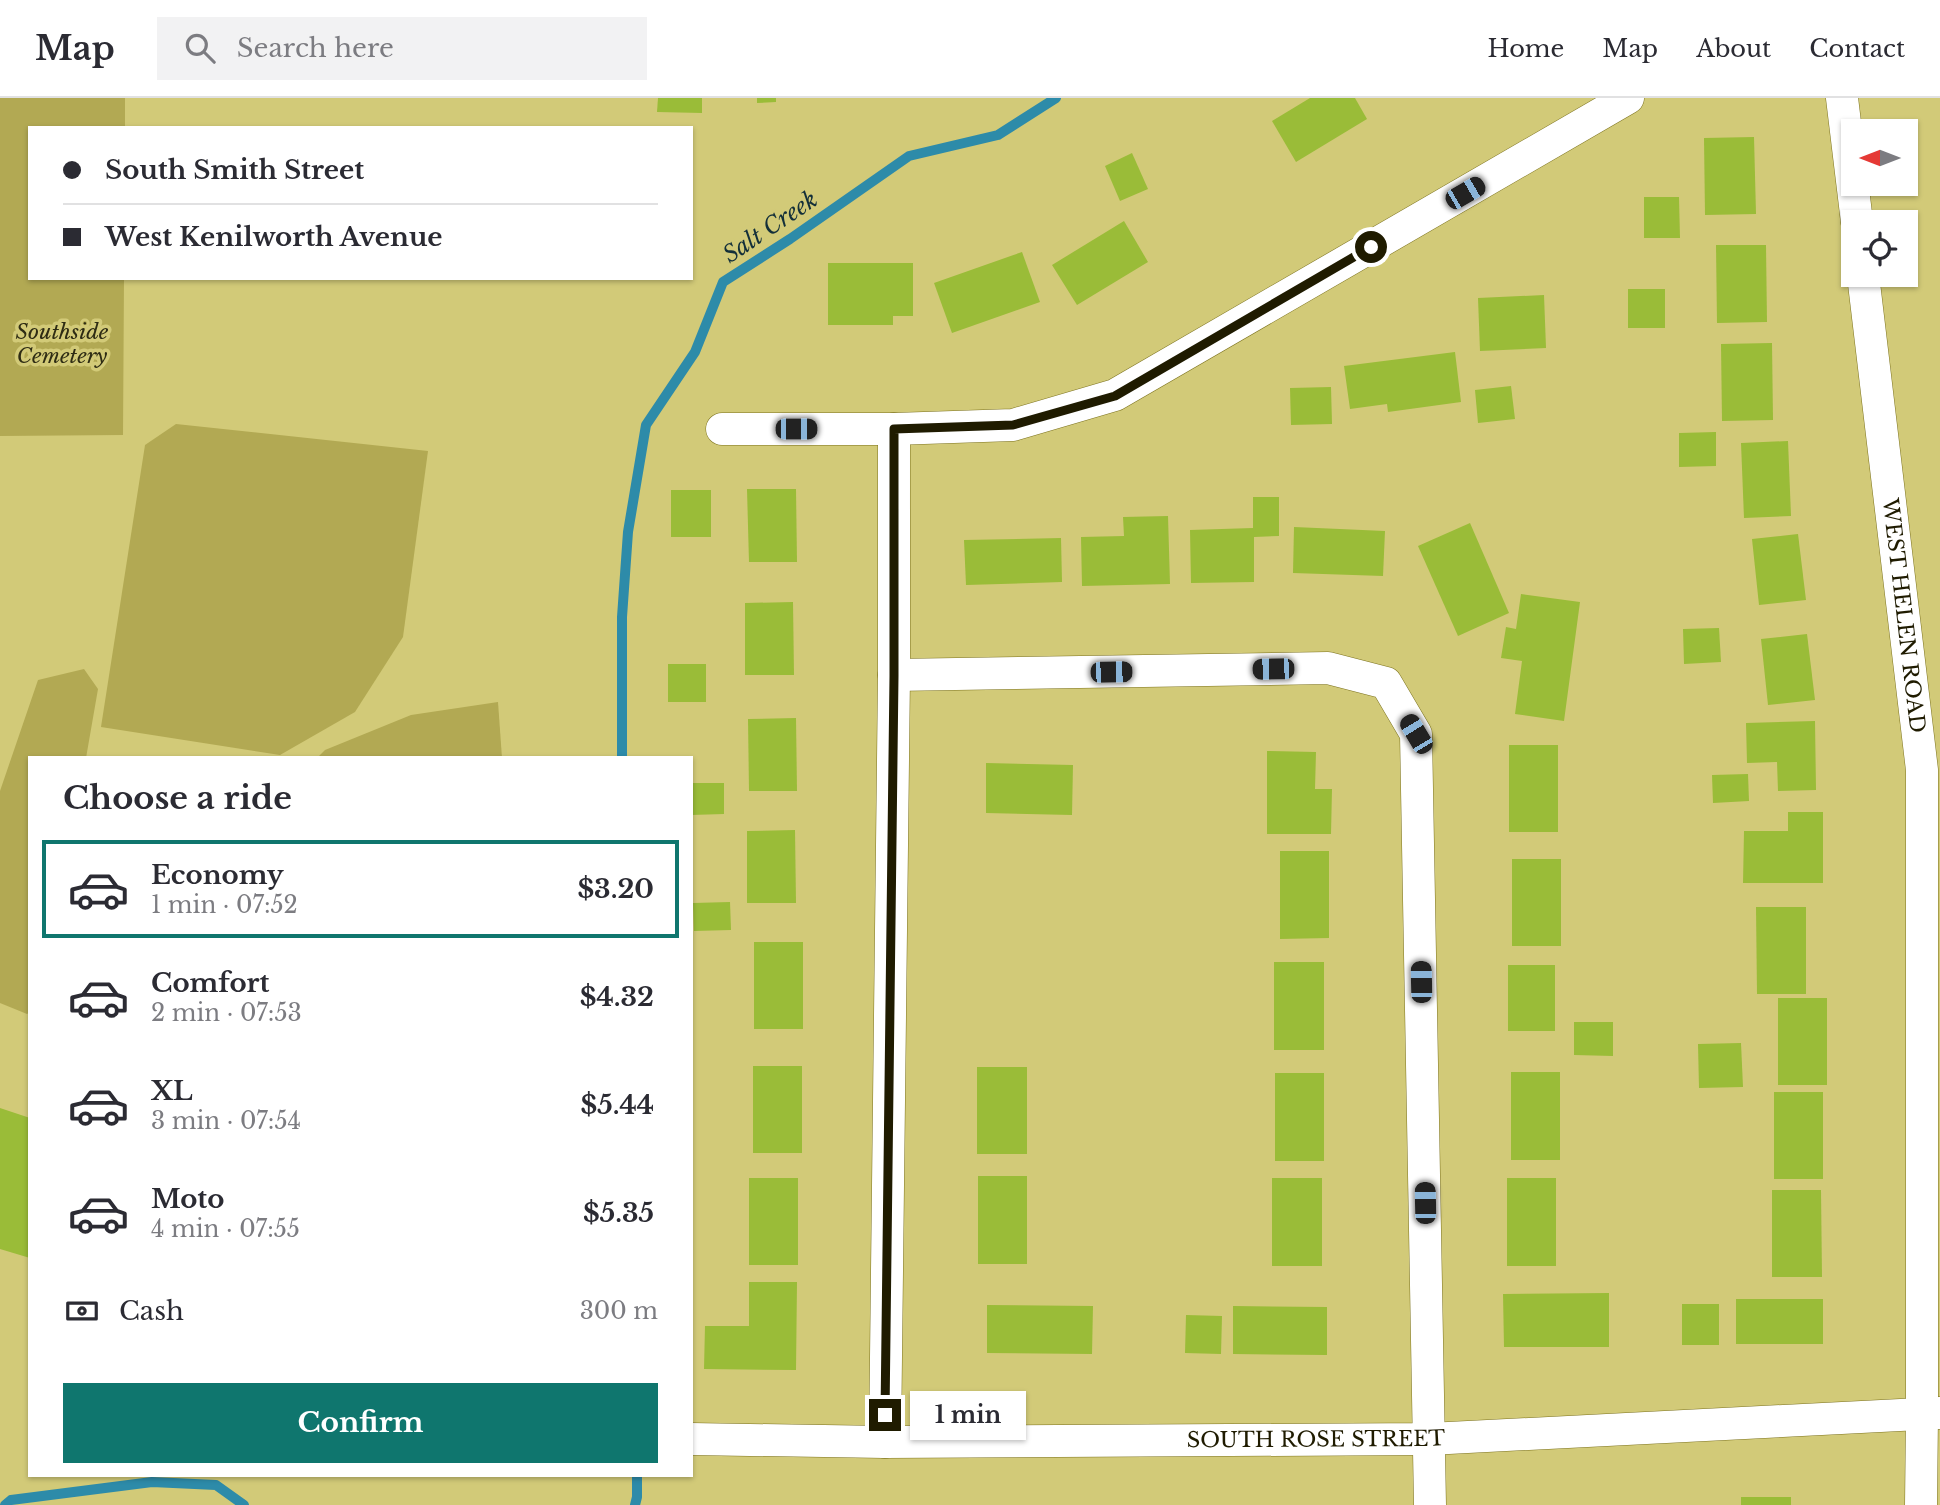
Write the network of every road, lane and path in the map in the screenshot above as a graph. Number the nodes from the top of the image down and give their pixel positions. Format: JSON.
{"nodes":[{"id":1,"x":1628,"y":98,"type":"edge"},
{"id":2,"x":1842,"y":98,"type":"edge"},
{"id":3,"x":1856,"y":210,"type":"edge"},
{"id":4,"x":1865,"y":287,"type":"edge"},
{"id":5,"x":722,"y":429,"type":"dead end"},
{"id":6,"x":894,"y":429,"type":"junction"},
{"id":7,"x":894,"y":676,"type":"junction"},
{"id":8,"x":1931,"y":770,"type":"edge"},
{"id":9,"x":1931,"y":1414,"type":"edge"},
{"id":10,"x":693,"y":1438,"type":"edge"},
{"id":11,"x":1429,"y":1439,"type":"junction"},
{"id":12,"x":885,"y":1442,"type":"junction"},
{"id":13,"x":1430,"y":1505,"type":"edge"},
{"id":14,"x":1921,"y":1505,"type":"edge"}],
"edges":[{"from":1,"to":6,"type":"street"},
{"from":2,"to":3,"type":"street"},
{"from":4,"to":8,"type":"street","name":"WEST HELEN ROAD"},
{"from":5,"to":6,"type":"street"},
{"from":6,"to":7,"type":"street"},
{"from":7,"to":11,"type":"street"},
{"from":7,"to":12,"type":"street"},
{"from":8,"to":9,"type":"street","name":"WEST HELEN ROAD"},
{"from":9,"to":11,"type":"street","name":"SOUTH ROSE STREET"},
{"from":9,"to":14,"type":"street","name":"WEST HELEN ROAD"},
{"from":10,"to":12,"type":"street","name":"SOUTH ROSE STREET"},
{"from":11,"to":12,"type":"street","name":"SOUTH ROSE STREET"},
{"from":11,"to":13,"type":"street"}]}
